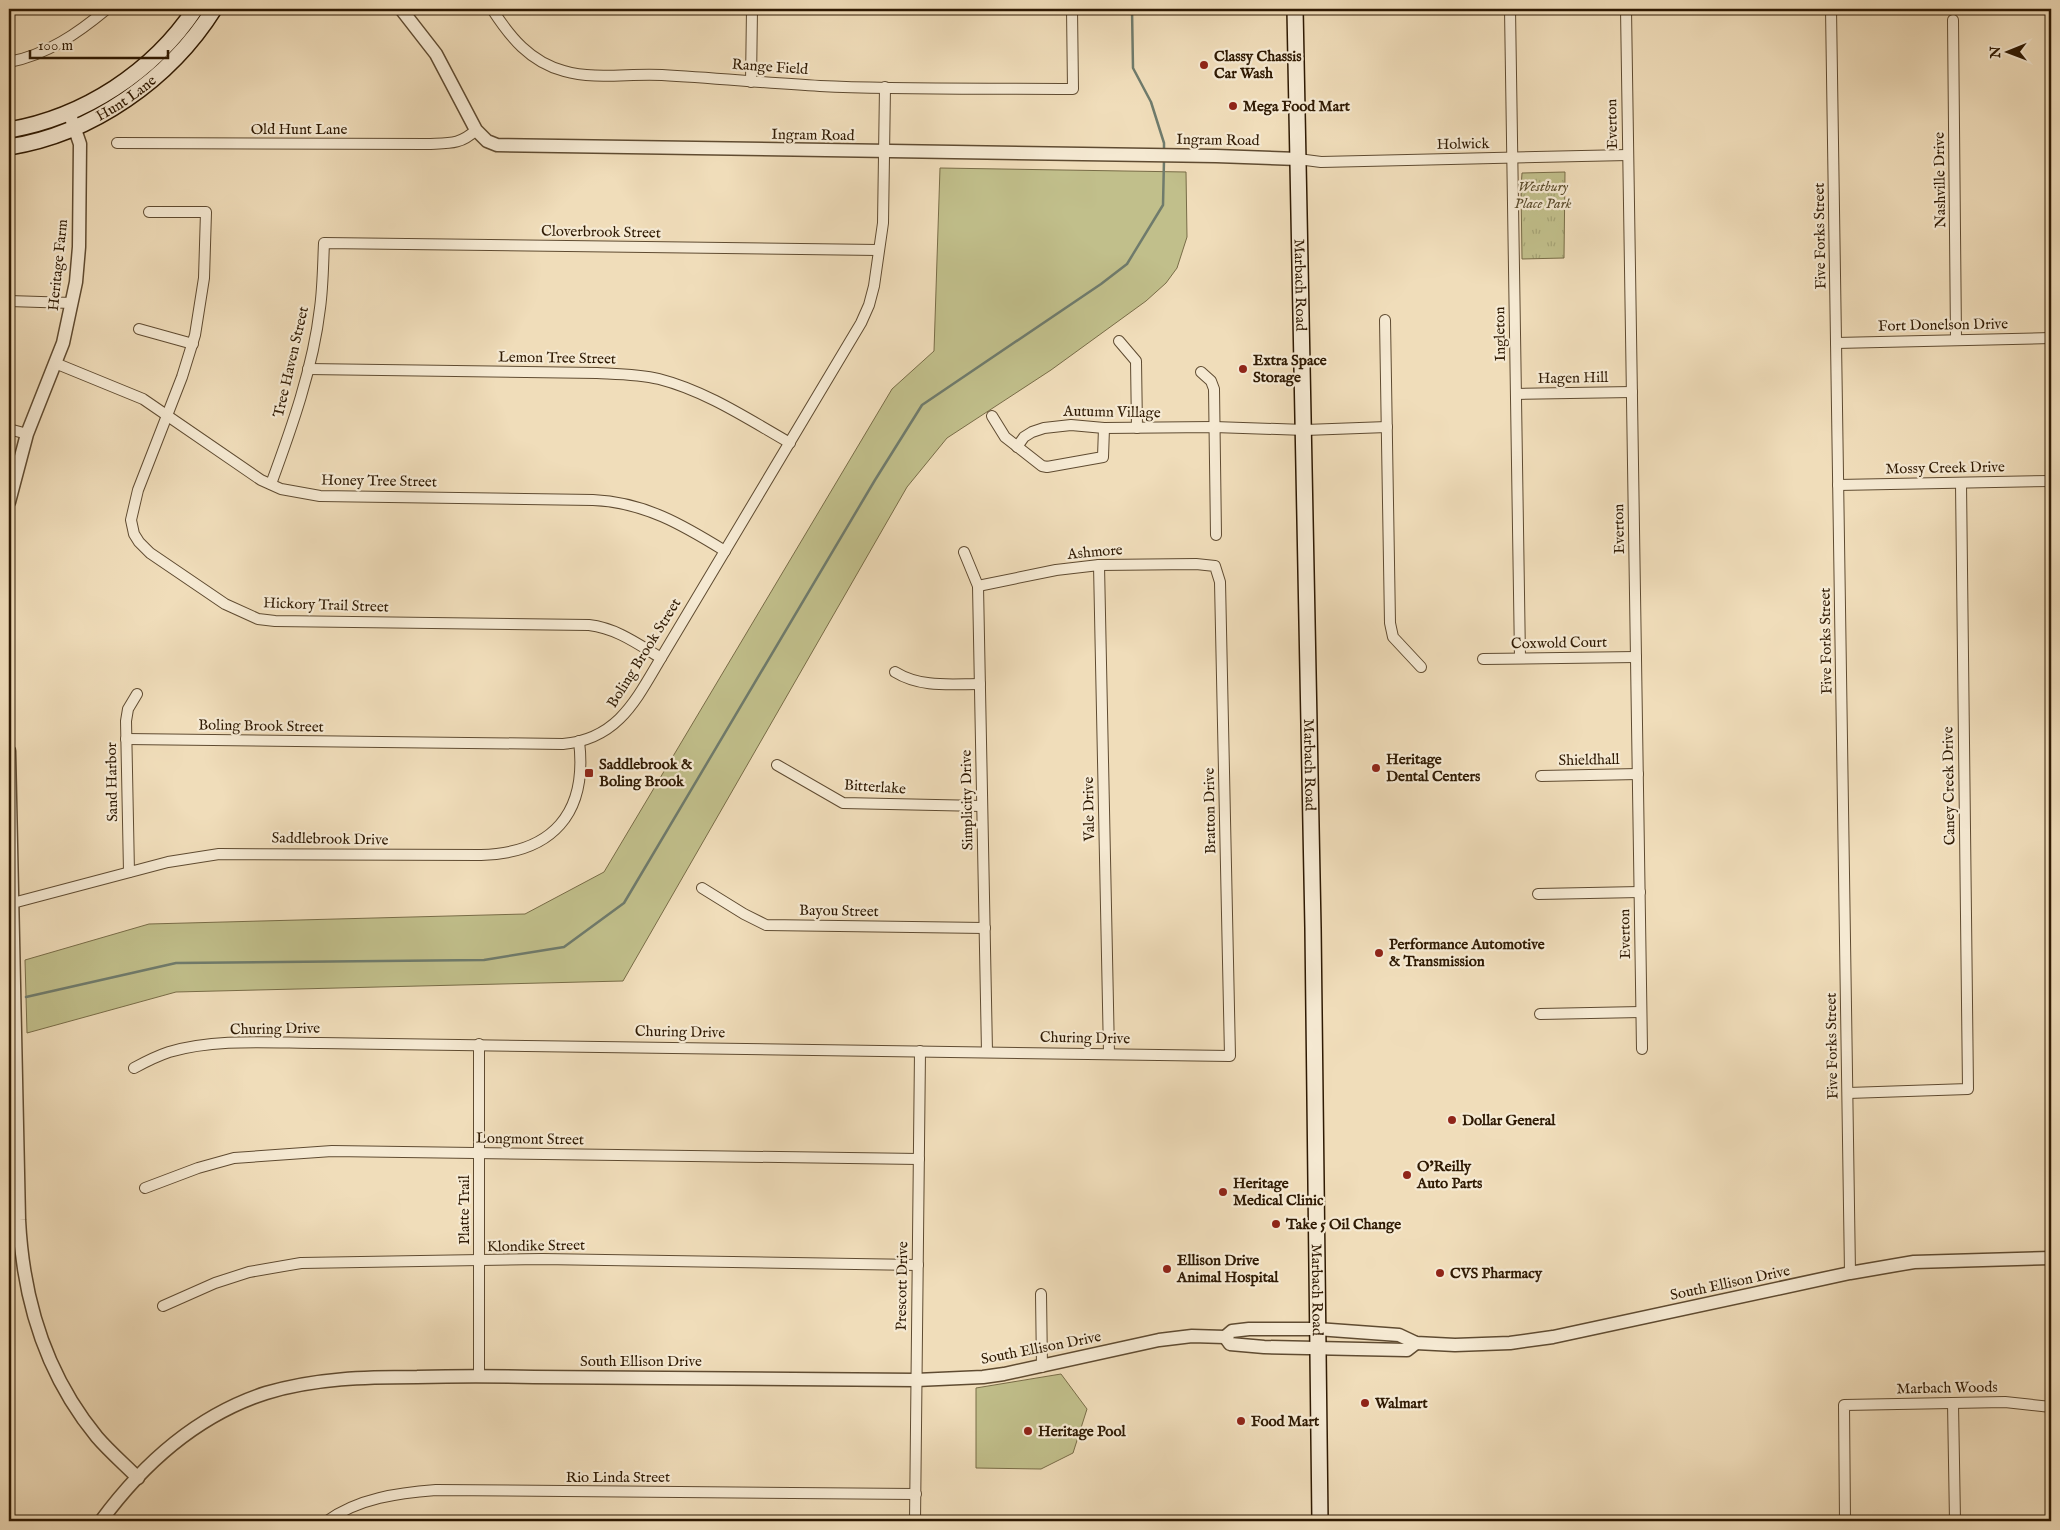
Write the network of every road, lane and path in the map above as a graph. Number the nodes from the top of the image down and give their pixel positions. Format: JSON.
{"nodes":[{"id":1,"x":107,"y":9,"type":"edge"},
{"id":2,"x":195,"y":9,"type":"edge"},
{"id":3,"x":214,"y":9,"type":"edge"},
{"id":4,"x":401,"y":9,"type":"edge"},
{"id":5,"x":492,"y":9,"type":"edge"},
{"id":6,"x":752,"y":9,"type":"edge"},
{"id":7,"x":1072,"y":9,"type":"edge"},
{"id":8,"x":1295,"y":9,"type":"edge"},
{"id":9,"x":1510,"y":9,"type":"edge"},
{"id":10,"x":1626,"y":9,"type":"edge"},
{"id":11,"x":1831,"y":9,"type":"edge"},
{"id":12,"x":1954,"y":20,"type":"dead end"},
{"id":13,"x":9,"y":62,"type":"edge"},
{"id":14,"x":751,"y":82,"type":"junction"},
{"id":15,"x":884,"y":87,"type":"junction"},
{"id":16,"x":72,"y":119,"type":"junction"},
{"id":17,"x":9,"y":130,"type":"edge"},
{"id":18,"x":476,"y":130,"type":"junction"},
{"id":19,"x":116,"y":143,"type":"dead end"},
{"id":20,"x":9,"y":147,"type":"edge"},
{"id":21,"x":884,"y":152,"type":"junction"},
{"id":22,"x":1628,"y":155,"type":"junction"},
{"id":23,"x":1512,"y":158,"type":"junction"},
{"id":24,"x":1298,"y":159,"type":"junction"},
{"id":25,"x":149,"y":212,"type":"dead end"},
{"id":26,"x":324,"y":243,"type":"joint"},
{"id":27,"x":878,"y":250,"type":"junction"},
{"id":28,"x":9,"y":301,"type":"edge"},
{"id":29,"x":72,"y":303,"type":"junction"},
{"id":30,"x":1385,"y":320,"type":"dead end"},
{"id":31,"x":139,"y":329,"type":"dead end"},
{"id":32,"x":2051,"y":338,"type":"edge"},
{"id":33,"x":1956,"y":339,"type":"junction"},
{"id":34,"x":1119,"y":341,"type":"dead end"},
{"id":35,"x":1836,"y":343,"type":"junction"},
{"id":36,"x":193,"y":344,"type":"junction"},
{"id":37,"x":55,"y":363,"type":"junction"},
{"id":38,"x":308,"y":370,"type":"junction"},
{"id":39,"x":1201,"y":372,"type":"dead end"},
{"id":40,"x":1632,"y":392,"type":"junction"},
{"id":41,"x":1516,"y":394,"type":"junction"},
{"id":42,"x":166,"y":416,"type":"junction"},
{"id":43,"x":992,"y":416,"type":"dead end"},
{"id":44,"x":1214,"y":427,"type":"junction"},
{"id":45,"x":1387,"y":427,"type":"junction"},
{"id":46,"x":1104,"y":428,"type":"junction"},
{"id":47,"x":1137,"y":428,"type":"junction"},
{"id":48,"x":9,"y":429,"type":"edge"},
{"id":49,"x":1305,"y":430,"type":"junction"},
{"id":50,"x":27,"y":434,"type":"junction"},
{"id":51,"x":790,"y":444,"type":"junction"},
{"id":52,"x":1017,"y":447,"type":"junction"},
{"id":53,"x":2051,"y":481,"type":"edge"},
{"id":54,"x":1961,"y":483,"type":"junction"},
{"id":55,"x":271,"y":484,"type":"junction"},
{"id":56,"x":1838,"y":485,"type":"junction"},
{"id":57,"x":9,"y":502,"type":"edge"},
{"id":58,"x":1216,"y":535,"type":"dead end"},
{"id":59,"x":725,"y":551,"type":"junction"},
{"id":60,"x":964,"y":552,"type":"dead end"},
{"id":61,"x":1099,"y":565,"type":"junction"},
{"id":62,"x":1216,"y":566,"type":"joint"},
{"id":63,"x":978,"y":586,"type":"junction"},
{"id":64,"x":1636,"y":657,"type":"junction"},
{"id":65,"x":661,"y":658,"type":"junction"},
{"id":66,"x":1520,"y":658,"type":"junction"},
{"id":67,"x":1483,"y":659,"type":"dead end"},
{"id":68,"x":1421,"y":667,"type":"dead end"},
{"id":69,"x":895,"y":672,"type":"dead end"},
{"id":70,"x":980,"y":684,"type":"junction"},
{"id":71,"x":137,"y":694,"type":"dead end"},
{"id":72,"x":126,"y":739,"type":"junction"},
{"id":73,"x":579,"y":741,"type":"junction"},
{"id":74,"x":9,"y":751,"type":"edge"},
{"id":75,"x":776,"y":765,"type":"dead end"},
{"id":76,"x":1638,"y":774,"type":"junction"},
{"id":77,"x":1541,"y":776,"type":"dead end"},
{"id":78,"x":982,"y":806,"type":"junction"},
{"id":79,"x":129,"y":872,"type":"junction"},
{"id":80,"x":702,"y":888,"type":"dead end"},
{"id":81,"x":1640,"y":892,"type":"junction"},
{"id":82,"x":1538,"y":894,"type":"dead end"},
{"id":83,"x":11,"y":903,"type":"edge"},
{"id":84,"x":984,"y":928,"type":"junction"},
{"id":85,"x":1641,"y":1012,"type":"junction"},
{"id":86,"x":1540,"y":1014,"type":"dead end"},
{"id":87,"x":479,"y":1044,"type":"junction"},
{"id":88,"x":1642,"y":1049,"type":"dead end"},
{"id":89,"x":920,"y":1051,"type":"junction"},
{"id":90,"x":987,"y":1052,"type":"junction"},
{"id":91,"x":1109,"y":1054,"type":"junction"},
{"id":92,"x":1230,"y":1056,"type":"joint"},
{"id":93,"x":134,"y":1068,"type":"dead end"},
{"id":94,"x":1848,"y":1093,"type":"junction"},
{"id":95,"x":479,"y":1153,"type":"junction"},
{"id":96,"x":919,"y":1159,"type":"junction"},
{"id":97,"x":145,"y":1188,"type":"dead end"},
{"id":98,"x":2051,"y":1258,"type":"edge"},
{"id":99,"x":479,"y":1261,"type":"junction"},
{"id":100,"x":918,"y":1265,"type":"junction"},
{"id":101,"x":1850,"y":1273,"type":"junction"},
{"id":102,"x":1041,"y":1294,"type":"dead end"},
{"id":103,"x":163,"y":1306,"type":"dead end"},
{"id":104,"x":1263,"y":1329,"type":"junction"},
{"id":105,"x":1318,"y":1329,"type":"junction"},
{"id":106,"x":1225,"y":1337,"type":"junction"},
{"id":107,"x":1416,"y":1343,"type":"junction"},
{"id":108,"x":1264,"y":1347,"type":"junction"},
{"id":109,"x":1318,"y":1347,"type":"junction"},
{"id":110,"x":1042,"y":1367,"type":"junction"},
{"id":111,"x":479,"y":1376,"type":"junction"},
{"id":112,"x":916,"y":1380,"type":"junction"},
{"id":113,"x":1953,"y":1403,"type":"junction"},
{"id":114,"x":2051,"y":1407,"type":"edge"},
{"id":115,"x":138,"y":1478,"type":"junction"},
{"id":116,"x":916,"y":1494,"type":"junction"},
{"id":117,"x":101,"y":1521,"type":"edge"},
{"id":118,"x":327,"y":1521,"type":"edge"},
{"id":119,"x":915,"y":1521,"type":"edge"},
{"id":120,"x":1320,"y":1521,"type":"edge"},
{"id":121,"x":1846,"y":1521,"type":"edge"},
{"id":122,"x":1955,"y":1521,"type":"edge"}],
"edges":[{"from":1,"to":13,"type":"street"},
{"from":2,"to":16,"type":"main road","name":"Hunt Lane"},
{"from":3,"to":16,"type":"main road","name":"Hunt Lane"},
{"from":4,"to":18,"type":"street","name":"Ingram Road"},
{"from":5,"to":14,"type":"street","name":"Range Field"},
{"from":6,"to":14,"type":"street"},
{"from":7,"to":15,"type":"street","name":"Range Field"},
{"from":8,"to":24,"type":"main road","name":"Marbach Road"},
{"from":9,"to":23,"type":"street","name":"Ingleton"},
{"from":10,"to":22,"type":"street","name":"Everton"},
{"from":11,"to":35,"type":"street","name":"Five Forks Street"},
{"from":12,"to":33,"type":"street","name":"Nashville Drive"},
{"from":14,"to":15,"type":"street","name":"Range Field"},
{"from":15,"to":21,"type":"street","name":"Boling Brook Street"},
{"from":16,"to":17,"type":"main road","name":"Hunt Lane"},
{"from":16,"to":20,"type":"main road","name":"Hunt Lane"},
{"from":16,"to":29,"type":"street","name":"Heritage Farm"},
{"from":18,"to":19,"type":"street","name":"Old Hunt Lane"},
{"from":18,"to":21,"type":"street","name":"Ingram Road"},
{"from":21,"to":24,"type":"street","name":"Ingram Road"},
{"from":21,"to":27,"type":"street","name":"Boling Brook Street"},
{"from":22,"to":23,"type":"street","name":"Holwick"},
{"from":22,"to":40,"type":"street","name":"Everton"},
{"from":23,"to":24,"type":"street","name":"Holwick"},
{"from":23,"to":41,"type":"street","name":"Ingleton"},
{"from":24,"to":49,"type":"main road","name":"Marbach Road"},
{"from":25,"to":36,"type":"street","name":"Hickory Trail Street"},
{"from":26,"to":27,"type":"street","name":"Cloverbrook Street"},
{"from":26,"to":38,"type":"street","name":"Tree Haven Street"},
{"from":27,"to":51,"type":"street","name":"Boling Brook Street"},
{"from":28,"to":29,"type":"street"},
{"from":29,"to":37,"type":"street","name":"Heritage Farm"},
{"from":30,"to":45,"type":"street"},
{"from":31,"to":36,"type":"street"},
{"from":32,"to":33,"type":"street","name":"Fort Donelson Drive"},
{"from":33,"to":35,"type":"street","name":"Fort Donelson Drive"},
{"from":34,"to":47,"type":"street"},
{"from":35,"to":56,"type":"street","name":"Five Forks Street"},
{"from":36,"to":42,"type":"street","name":"Hickory Trail Street"},
{"from":37,"to":42,"type":"street","name":"Honey Tree Street"},
{"from":37,"to":50,"type":"street","name":"Heritage Farm"},
{"from":38,"to":51,"type":"street","name":"Lemon Tree Street"},
{"from":38,"to":55,"type":"street","name":"Tree Haven Street"},
{"from":39,"to":44,"type":"street"},
{"from":40,"to":41,"type":"street","name":"Hagen Hill"},
{"from":40,"to":64,"type":"street","name":"Everton"},
{"from":41,"to":66,"type":"street","name":"Ingleton"},
{"from":42,"to":55,"type":"street","name":"Honey Tree Street"},
{"from":42,"to":65,"type":"street","name":"Hickory Trail Street"},
{"from":43,"to":52,"type":"street"},
{"from":44,"to":47,"type":"street","name":"Autumn Village"},
{"from":44,"to":49,"type":"street","name":"Autumn Village"},
{"from":44,"to":58,"type":"street"},
{"from":45,"to":49,"type":"street","name":"Autumn Village"},
{"from":45,"to":68,"type":"street"},
{"from":46,"to":47,"type":"street","name":"Autumn Village"},
{"from":46,"to":52,"type":"street","name":"Autumn Village"},
{"from":46,"to":52,"type":"street"},
{"from":48,"to":50,"type":"street"},
{"from":49,"to":105,"type":"main road","name":"Marbach Road"},
{"from":50,"to":57,"type":"street","name":"Heritage Farm"},
{"from":51,"to":59,"type":"street","name":"Boling Brook Street"},
{"from":53,"to":54,"type":"street","name":"Mossy Creek Drive"},
{"from":54,"to":56,"type":"street","name":"Mossy Creek Drive"},
{"from":54,"to":94,"type":"street","name":"Caney Creek Drive"},
{"from":55,"to":59,"type":"street","name":"Honey Tree Street"},
{"from":56,"to":94,"type":"street","name":"Five Forks Street"},
{"from":59,"to":65,"type":"street","name":"Boling Brook Street"},
{"from":60,"to":63,"type":"street","name":"Simplicity Drive"},
{"from":61,"to":62,"type":"street","name":"Ashmore"},
{"from":61,"to":63,"type":"street","name":"Ashmore"},
{"from":61,"to":91,"type":"street","name":"Vale Drive"},
{"from":62,"to":92,"type":"street","name":"Bratton Drive"},
{"from":63,"to":70,"type":"street","name":"Simplicity Drive"},
{"from":64,"to":66,"type":"street","name":"Coxwold Court"},
{"from":64,"to":76,"type":"street","name":"Everton"},
{"from":65,"to":73,"type":"street","name":"Boling Brook Street"},
{"from":66,"to":67,"type":"street","name":"Coxwold Court"},
{"from":69,"to":70,"type":"street"},
{"from":70,"to":78,"type":"street","name":"Simplicity Drive"},
{"from":71,"to":72,"type":"street","name":"Sand Harbor"},
{"from":72,"to":73,"type":"street","name":"Boling Brook Street"},
{"from":72,"to":79,"type":"street","name":"Sand Harbor"},
{"from":73,"to":79,"type":"street","name":"Saddlebrook Drive"},
{"from":74,"to":83,"type":"street"},
{"from":75,"to":78,"type":"street","name":"Bitterlake"},
{"from":76,"to":77,"type":"street","name":"Shieldhall"},
{"from":76,"to":81,"type":"street","name":"Everton"},
{"from":78,"to":84,"type":"street","name":"Simplicity Drive"},
{"from":79,"to":83,"type":"street","name":"Saddlebrook Drive"},
{"from":80,"to":84,"type":"street","name":"Bayou Street"},
{"from":81,"to":82,"type":"street"},
{"from":81,"to":85,"type":"street","name":"Everton"},
{"from":83,"to":115,"type":"street"},
{"from":84,"to":90,"type":"street","name":"Simplicity Drive"},
{"from":85,"to":86,"type":"street"},
{"from":85,"to":88,"type":"street","name":"Everton"},
{"from":87,"to":89,"type":"street","name":"Churing Drive"},
{"from":87,"to":93,"type":"street","name":"Churing Drive"},
{"from":87,"to":95,"type":"street","name":"Platte Trail"},
{"from":89,"to":90,"type":"street","name":"Churing Drive"},
{"from":89,"to":96,"type":"street","name":"Prescott Drive"},
{"from":90,"to":91,"type":"street","name":"Churing Drive"},
{"from":91,"to":92,"type":"street","name":"Churing Drive"},
{"from":94,"to":101,"type":"street","name":"Five Forks Street"},
{"from":95,"to":96,"type":"street","name":"Longmont Street"},
{"from":95,"to":97,"type":"street","name":"Longmont Street"},
{"from":95,"to":99,"type":"street","name":"Platte Trail"},
{"from":96,"to":100,"type":"street","name":"Prescott Drive"},
{"from":98,"to":101,"type":"street","name":"South Ellison Drive"},
{"from":99,"to":100,"type":"street","name":"Klondike Street"},
{"from":99,"to":103,"type":"street","name":"Klondike Street"},
{"from":99,"to":111,"type":"street","name":"Platte Trail"},
{"from":100,"to":112,"type":"street","name":"Prescott Drive"},
{"from":101,"to":107,"type":"street","name":"South Ellison Drive"},
{"from":102,"to":110,"type":"street"},
{"from":104,"to":105,"type":"street","name":"South Ellison Drive"},
{"from":104,"to":106,"type":"street","name":"South Ellison Drive"},
{"from":104,"to":108,"type":"street"},
{"from":105,"to":107,"type":"street","name":"South Ellison Drive"},
{"from":105,"to":109,"type":"main road","name":"Marbach Road"},
{"from":106,"to":108,"type":"street","name":"South Ellison Drive"},
{"from":106,"to":110,"type":"street","name":"South Ellison Drive"},
{"from":107,"to":109,"type":"street","name":"South Ellison Drive"},
{"from":108,"to":109,"type":"street","name":"South Ellison Drive"},
{"from":109,"to":120,"type":"main road","name":"Marbach Road"},
{"from":110,"to":112,"type":"street","name":"South Ellison Drive"},
{"from":111,"to":112,"type":"street","name":"South Ellison Drive"},
{"from":111,"to":115,"type":"street","name":"South Ellison Drive"},
{"from":112,"to":116,"type":"street","name":"Prescott Drive"},
{"from":113,"to":114,"type":"street","name":"Marbach Woods"},
{"from":113,"to":121,"type":"street","name":"Marbach Woods"},
{"from":113,"to":122,"type":"street"},
{"from":115,"to":117,"type":"street","name":"South Ellison Drive"},
{"from":116,"to":118,"type":"street","name":"Rio Linda Street"},
{"from":116,"to":119,"type":"street","name":"Prescott Drive"}]}
